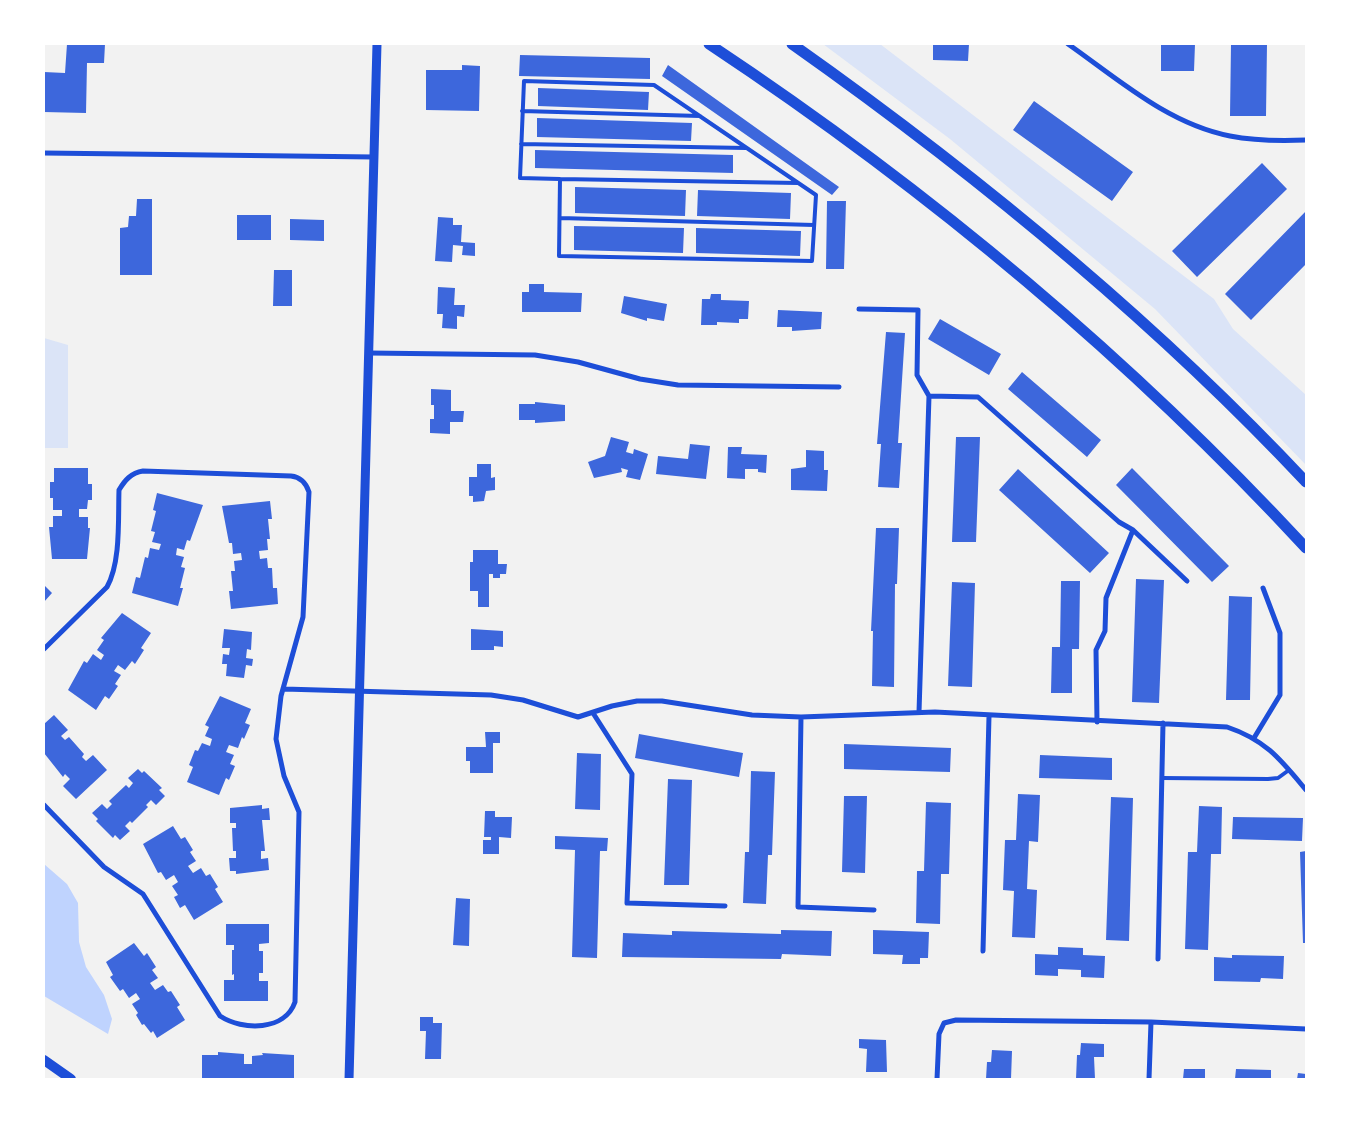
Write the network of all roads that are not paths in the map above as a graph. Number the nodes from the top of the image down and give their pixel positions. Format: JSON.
{"nodes":[{"id":1,"x":377,"y":44,"type":"edge"},
{"id":2,"x":709,"y":44,"type":"edge"},
{"id":3,"x":792,"y":44,"type":"edge"},
{"id":4,"x":1068,"y":44,"type":"edge"},
{"id":5,"x":522,"y":111,"type":"junction"},
{"id":6,"x":700,"y":116,"type":"junction"},
{"id":7,"x":1306,"y":140,"type":"edge"},
{"id":8,"x":521,"y":144,"type":"junction"},
{"id":9,"x":748,"y":148,"type":"junction"},
{"id":10,"x":44,"y":153,"type":"edge"},
{"id":11,"x":374,"y":157,"type":"junction"},
{"id":12,"x":560,"y":179,"type":"junction"},
{"id":13,"x":799,"y":183,"type":"junction"},
{"id":14,"x":560,"y":218,"type":"junction"},
{"id":15,"x":814,"y":225,"type":"junction"},
{"id":16,"x":859,"y":309,"type":"dead end"},
{"id":17,"x":370,"y":353,"type":"junction"},
{"id":18,"x":839,"y":387,"type":"dead end"},
{"id":19,"x":929,"y":396,"type":"junction"},
{"id":20,"x":1306,"y":482,"type":"edge"},
{"id":21,"x":1133,"y":530,"type":"junction"},
{"id":22,"x":1306,"y":548,"type":"edge"},
{"id":23,"x":1187,"y":581,"type":"dead end"},
{"id":24,"x":1263,"y":588,"type":"dead end"},
{"id":25,"x":44,"y":649,"type":"edge"},
{"id":26,"x":284,"y":690,"type":"junction"},
{"id":27,"x":360,"y":693,"type":"junction"},
{"id":28,"x":919,"y":712,"type":"junction"},
{"id":29,"x":593,"y":713,"type":"junction"},
{"id":30,"x":801,"y":716,"type":"junction"},
{"id":31,"x":989,"y":716,"type":"junction"},
{"id":32,"x":1097,"y":722,"type":"junction"},
{"id":33,"x":1163,"y":724,"type":"junction"},
{"id":34,"x":1254,"y":738,"type":"junction"},
{"id":35,"x":1289,"y":770,"type":"junction"},
{"id":36,"x":1162,"y":778,"type":"junction"},
{"id":37,"x":1306,"y":790,"type":"edge"},
{"id":38,"x":44,"y":805,"type":"edge"},
{"id":39,"x":725,"y":906,"type":"dead end"},
{"id":40,"x":874,"y":910,"type":"dead end"},
{"id":41,"x":984,"y":951,"type":"dead end"},
{"id":42,"x":1158,"y":960,"type":"dead end"},
{"id":43,"x":1151,"y":1022,"type":"junction"},
{"id":44,"x":1306,"y":1029,"type":"edge"},
{"id":45,"x":44,"y":1060,"type":"edge"},
{"id":46,"x":71,"y":1079,"type":"edge"},
{"id":47,"x":349,"y":1079,"type":"edge"},
{"id":48,"x":937,"y":1079,"type":"edge"},
{"id":49,"x":1149,"y":1079,"type":"edge"}],
"edges":[{"from":1,"to":11,"type":"street"},
{"from":2,"to":22,"type":"main road"},
{"from":3,"to":20,"type":"main road"},
{"from":4,"to":7,"type":"street"},
{"from":5,"to":6,"type":"lane"},
{"from":5,"to":6,"type":"lane"},
{"from":5,"to":8,"type":"lane"},
{"from":6,"to":9,"type":"lane"},
{"from":8,"to":9,"type":"lane"},
{"from":8,"to":12,"type":"lane"},
{"from":9,"to":13,"type":"lane"},
{"from":10,"to":11,"type":"street"},
{"from":11,"to":17,"type":"street"},
{"from":12,"to":13,"type":"lane"},
{"from":12,"to":14,"type":"lane"},
{"from":13,"to":15,"type":"lane"},
{"from":14,"to":15,"type":"lane"},
{"from":14,"to":15,"type":"lane"},
{"from":16,"to":19,"type":"street"},
{"from":17,"to":18,"type":"street"},
{"from":17,"to":27,"type":"street"},
{"from":19,"to":21,"type":"street"},
{"from":19,"to":28,"type":"street"},
{"from":21,"to":23,"type":"street"},
{"from":21,"to":32,"type":"street"},
{"from":24,"to":34,"type":"street"},
{"from":25,"to":26,"type":"street"},
{"from":26,"to":27,"type":"street"},
{"from":26,"to":38,"type":"street"},
{"from":27,"to":29,"type":"street"},
{"from":27,"to":47,"type":"street"},
{"from":28,"to":30,"type":"street"},
{"from":28,"to":31,"type":"street"},
{"from":29,"to":30,"type":"street"},
{"from":29,"to":39,"type":"street"},
{"from":30,"to":40,"type":"street"},
{"from":31,"to":32,"type":"street"},
{"from":31,"to":41,"type":"street"},
{"from":32,"to":33,"type":"street"},
{"from":33,"to":34,"type":"street"},
{"from":33,"to":36,"type":"street"},
{"from":34,"to":35,"type":"street"},
{"from":35,"to":36,"type":"lane"},
{"from":35,"to":37,"type":"street"},
{"from":36,"to":42,"type":"street"},
{"from":43,"to":44,"type":"street"},
{"from":43,"to":48,"type":"street"},
{"from":43,"to":49,"type":"street"},
{"from":45,"to":46,"type":"main road"}]}
